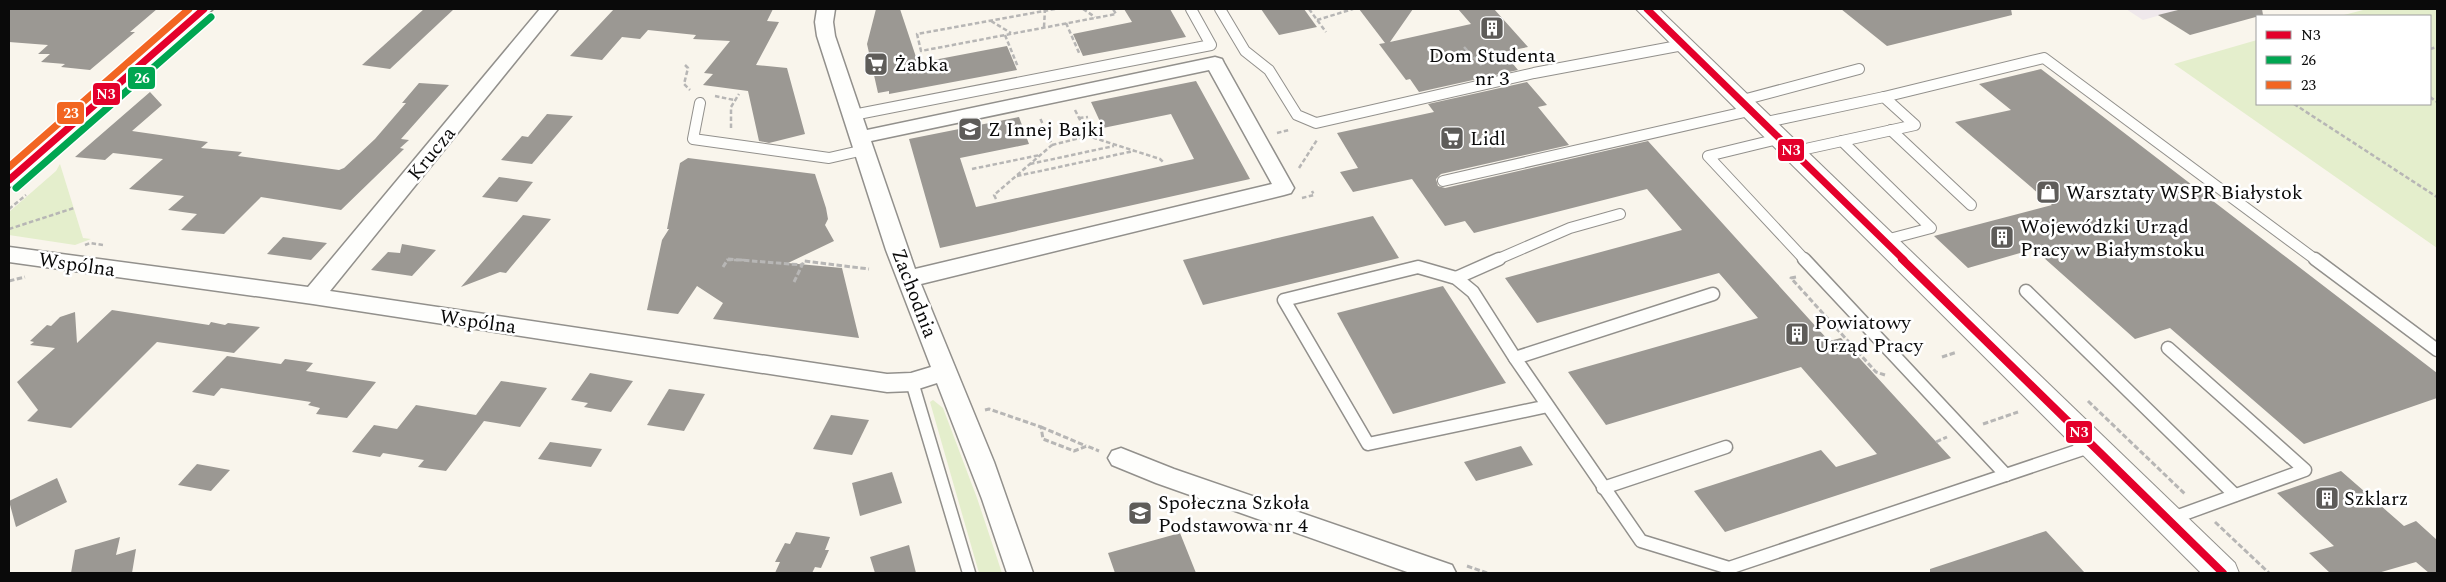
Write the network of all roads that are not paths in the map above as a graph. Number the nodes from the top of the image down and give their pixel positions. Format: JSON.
{"nodes":[{"id":1,"x":204,"y":9,"type":"edge"},
{"id":2,"x":549,"y":9,"type":"edge"},
{"id":3,"x":826,"y":9,"type":"edge"},
{"id":4,"x":1191,"y":9,"type":"edge"},
{"id":5,"x":1220,"y":9,"type":"edge"},
{"id":6,"x":1647,"y":9,"type":"edge"},
{"id":7,"x":1683,"y":45,"type":"junction"},
{"id":8,"x":1859,"y":69,"type":"dead end"},
{"id":9,"x":1884,"y":96,"type":"junction"},
{"id":10,"x":700,"y":103,"type":"dead end"},
{"id":11,"x":853,"y":115,"type":"junction"},
{"id":12,"x":1764,"y":125,"type":"junction"},
{"id":13,"x":1892,"y":130,"type":"junction"},
{"id":14,"x":1842,"y":141,"type":"junction"},
{"id":15,"x":862,"y":143,"type":"junction"},
{"id":16,"x":9,"y":180,"type":"edge"},
{"id":17,"x":1443,"y":181,"type":"dead end"},
{"id":18,"x":1971,"y":205,"type":"dead end"},
{"id":19,"x":1620,"y":214,"type":"dead end"},
{"id":20,"x":1882,"y":241,"type":"junction"},
{"id":21,"x":12,"y":259,"type":"edge"},
{"id":22,"x":1456,"y":278,"type":"junction"},
{"id":23,"x":908,"y":279,"type":"junction"},
{"id":24,"x":2026,"y":291,"type":"dead end"},
{"id":25,"x":1713,"y":294,"type":"dead end"},
{"id":26,"x":313,"y":296,"type":"junction"},
{"id":27,"x":2168,"y":348,"type":"dead end"},
{"id":28,"x":2437,"y":350,"type":"edge"},
{"id":29,"x":1515,"y":358,"type":"junction"},
{"id":30,"x":945,"y":371,"type":"junction"},
{"id":31,"x":912,"y":382,"type":"junction"},
{"id":32,"x":1548,"y":406,"type":"junction"},
{"id":33,"x":2092,"y":446,"type":"junction"},
{"id":34,"x":1726,"y":447,"type":"dead end"},
{"id":35,"x":1120,"y":458,"type":"road end"},
{"id":36,"x":2006,"y":475,"type":"junction"},
{"id":37,"x":1604,"y":488,"type":"junction"},
{"id":38,"x":2235,"y":495,"type":"junction"},
{"id":39,"x":2168,"y":520,"type":"junction"},
{"id":40,"x":968,"y":573,"type":"edge"},
{"id":41,"x":1020,"y":573,"type":"edge"},
{"id":42,"x":1442,"y":573,"type":"edge"},
{"id":43,"x":2223,"y":573,"type":"edge"}],
"edges":[{"from":1,"to":16,"type":"street"},
{"from":2,"to":26,"type":"street","name":"Krucza"},
{"from":3,"to":11,"type":"street","name":"Zachodnia"},
{"from":4,"to":11,"type":"lane"},
{"from":5,"to":7,"type":"lane"},
{"from":6,"to":7,"type":"street"},
{"from":7,"to":12,"type":"street"},
{"from":8,"to":12,"type":"lane"},
{"from":9,"to":12,"type":"lane"},
{"from":9,"to":13,"type":"lane"},
{"from":9,"to":28,"type":"lane"},
{"from":10,"to":15,"type":"lane"},
{"from":11,"to":15,"type":"street","name":"Zachodnia"},
{"from":12,"to":14,"type":"lane"},
{"from":12,"to":17,"type":"lane"},
{"from":12,"to":20,"type":"street"},
{"from":12,"to":36,"type":"lane"},
{"from":13,"to":14,"type":"lane"},
{"from":13,"to":18,"type":"lane"},
{"from":14,"to":20,"type":"lane"},
{"from":15,"to":23,"type":"street","name":"Zachodnia"},
{"from":15,"to":23,"type":"street"},
{"from":19,"to":22,"type":"lane"},
{"from":20,"to":33,"type":"street"},
{"from":21,"to":26,"type":"street","name":"Wspólna"},
{"from":22,"to":29,"type":"lane"},
{"from":22,"to":32,"type":"lane"},
{"from":23,"to":30,"type":"street","name":"Zachodnia"},
{"from":24,"to":38,"type":"lane"},
{"from":25,"to":29,"type":"lane"},
{"from":26,"to":31,"type":"street","name":"Wspólna"},
{"from":27,"to":38,"type":"lane"},
{"from":29,"to":32,"type":"lane"},
{"from":30,"to":31,"type":"street","name":"Wspólna"},
{"from":30,"to":41,"type":"street","name":"Zachodnia"},
{"from":31,"to":40,"type":"lane"},
{"from":32,"to":37,"type":"lane"},
{"from":33,"to":36,"type":"lane"},
{"from":33,"to":39,"type":"street"},
{"from":34,"to":37,"type":"lane"},
{"from":35,"to":42,"type":"street"},
{"from":36,"to":37,"type":"lane"},
{"from":38,"to":39,"type":"lane"},
{"from":39,"to":43,"type":"street"}]}
